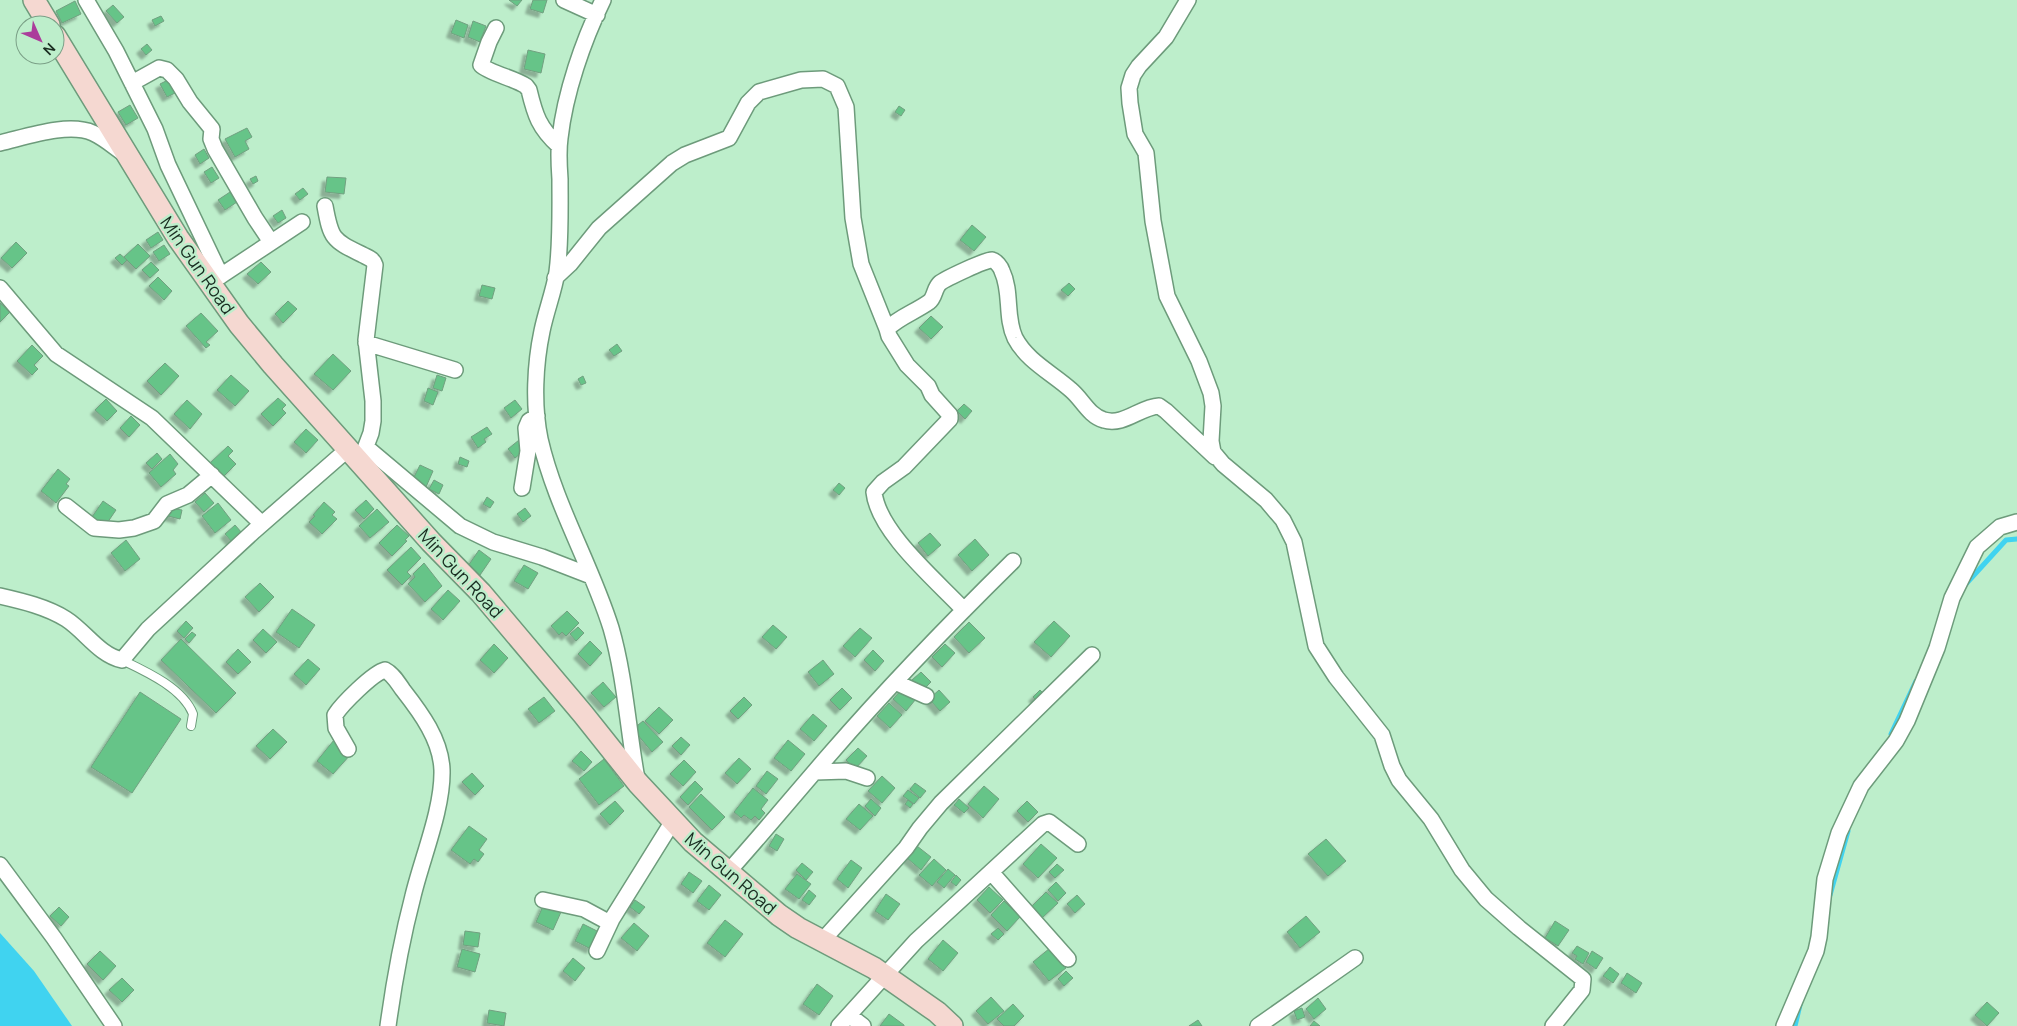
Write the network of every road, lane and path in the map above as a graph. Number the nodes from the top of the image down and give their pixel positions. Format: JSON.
{"nodes":[{"id":1,"x":34,"y":0,"type":"edge"},
{"id":2,"x":86,"y":0,"type":"edge"},
{"id":3,"x":564,"y":0,"type":"edge"},
{"id":4,"x":603,"y":0,"type":"edge"},
{"id":5,"x":1188,"y":0,"type":"edge"},
{"id":6,"x":43,"y":15,"type":"edge"},
{"id":7,"x":597,"y":15,"type":"junction"},
{"id":8,"x":496,"y":28,"type":"dead end"},
{"id":9,"x":65,"y":52,"type":"edge"},
{"id":10,"x":132,"y":83,"type":"junction"},
{"id":11,"x":0,"y":143,"type":"edge"},
{"id":12,"x":559,"y":146,"type":"junction"},
{"id":13,"x":128,"y":156,"type":"junction"},
{"id":14,"x":325,"y":206,"type":"dead end"},
{"id":15,"x":302,"y":222,"type":"dead end"},
{"id":16,"x":271,"y":242,"type":"junction"},
{"id":17,"x":555,"y":278,"type":"junction"},
{"id":18,"x":215,"y":279,"type":"junction"},
{"id":19,"x":0,"y":288,"type":"edge"},
{"id":20,"x":887,"y":329,"type":"junction"},
{"id":21,"x":366,"y":343,"type":"junction"},
{"id":22,"x":455,"y":370,"type":"dead end"},
{"id":23,"x":537,"y":416,"type":"junction"},
{"id":24,"x":358,"y":452,"type":"junction"},
{"id":25,"x":1218,"y":459,"type":"junction"},
{"id":26,"x":212,"y":475,"type":"junction"},
{"id":27,"x":522,"y":488,"type":"dead end"},
{"id":28,"x":66,"y":506,"type":"dead end"},
{"id":29,"x":2017,"y":522,"type":"edge"},
{"id":30,"x":262,"y":524,"type":"junction"},
{"id":31,"x":1013,"y":561,"type":"dead end"},
{"id":32,"x":591,"y":576,"type":"junction"},
{"id":33,"x":0,"y":596,"type":"edge"},
{"id":34,"x":964,"y":610,"type":"junction"},
{"id":35,"x":1092,"y":654,"type":"dead end"},
{"id":36,"x":122,"y":660,"type":"junction"},
{"id":37,"x":895,"y":682,"type":"junction"},
{"id":38,"x":926,"y":696,"type":"dead end"},
{"id":39,"x":191,"y":726,"type":"dead end"},
{"id":40,"x":348,"y":749,"type":"dead end"},
{"id":41,"x":815,"y":772,"type":"junction"},
{"id":42,"x":866,"y":778,"type":"dead end"},
{"id":43,"x":638,"y":783,"type":"junction"},
{"id":44,"x":673,"y":821,"type":"junction"},
{"id":45,"x":1078,"y":844,"type":"dead end"},
{"id":46,"x":0,"y":865,"type":"edge"},
{"id":47,"x":728,"y":872,"type":"junction"},
{"id":48,"x":991,"y":872,"type":"junction"},
{"id":49,"x":543,"y":900,"type":"dead end"},
{"id":50,"x":610,"y":923,"type":"junction"},
{"id":51,"x":822,"y":941,"type":"junction"},
{"id":52,"x":597,"y":951,"type":"dead end"},
{"id":53,"x":1355,"y":958,"type":"dead end"},
{"id":54,"x":1068,"y":959,"type":"dead end"},
{"id":55,"x":884,"y":975,"type":"junction"},
{"id":56,"x":849,"y":1015,"type":"junction"},
{"id":57,"x":941,"y":1022,"type":"edge"},
{"id":58,"x":114,"y":1026,"type":"edge"},
{"id":59,"x":388,"y":1026,"type":"edge"},
{"id":60,"x":839,"y":1026,"type":"edge"},
{"id":61,"x":864,"y":1026,"type":"edge"},
{"id":62,"x":1258,"y":1026,"type":"edge"},
{"id":63,"x":1553,"y":1026,"type":"edge"},
{"id":64,"x":1784,"y":1026,"type":"edge"}],
"edges":[{"from":1,"to":6,"type":"street"},
{"from":2,"to":10,"type":"street"},
{"from":3,"to":7,"type":"street"},
{"from":4,"to":7,"type":"street"},
{"from":5,"to":25,"type":"street"},
{"from":7,"to":12,"type":"street"},
{"from":8,"to":12,"type":"street"},
{"from":9,"to":13,"type":"street","name":"Min Gun Road"},
{"from":10,"to":16,"type":"street"},
{"from":10,"to":18,"type":"street"},
{"from":11,"to":13,"type":"street"},
{"from":12,"to":17,"type":"street"},
{"from":13,"to":18,"type":"street","name":"Min Gun Road"},
{"from":14,"to":21,"type":"street"},
{"from":15,"to":16,"type":"street"},
{"from":16,"to":18,"type":"street"},
{"from":17,"to":20,"type":"street"},
{"from":17,"to":23,"type":"street"},
{"from":18,"to":24,"type":"street","name":"Min Gun Road"},
{"from":19,"to":26,"type":"street"},
{"from":20,"to":25,"type":"street"},
{"from":20,"to":34,"type":"street"},
{"from":21,"to":22,"type":"street"},
{"from":21,"to":24,"type":"street"},
{"from":23,"to":27,"type":"street"},
{"from":23,"to":32,"type":"street"},
{"from":24,"to":30,"type":"street"},
{"from":24,"to":32,"type":"street"},
{"from":24,"to":43,"type":"street","name":"Min Gun Road"},
{"from":25,"to":63,"type":"street"},
{"from":26,"to":28,"type":"street"},
{"from":26,"to":30,"type":"street"},
{"from":29,"to":64,"type":"street"},
{"from":30,"to":36,"type":"street"},
{"from":31,"to":34,"type":"street"},
{"from":32,"to":43,"type":"street"},
{"from":33,"to":36,"type":"street"},
{"from":34,"to":37,"type":"street"},
{"from":35,"to":51,"type":"street"},
{"from":36,"to":39,"type":"lane"},
{"from":37,"to":38,"type":"street"},
{"from":37,"to":41,"type":"street"},
{"from":40,"to":59,"type":"street"},
{"from":41,"to":42,"type":"street"},
{"from":41,"to":47,"type":"street"},
{"from":43,"to":44,"type":"street","name":"Min Gun Road"},
{"from":44,"to":47,"type":"street","name":"Min Gun Road"},
{"from":44,"to":50,"type":"street"},
{"from":45,"to":48,"type":"street"},
{"from":46,"to":58,"type":"street"},
{"from":47,"to":51,"type":"street","name":"Min Gun Road"},
{"from":48,"to":54,"type":"street"},
{"from":48,"to":55,"type":"street"},
{"from":49,"to":50,"type":"street"},
{"from":50,"to":52,"type":"street"},
{"from":51,"to":55,"type":"street","name":"Min Gun Road"},
{"from":53,"to":62,"type":"street"},
{"from":55,"to":56,"type":"street"},
{"from":55,"to":57,"type":"street","name":"Min Gun Road"},
{"from":56,"to":60,"type":"street"},
{"from":56,"to":61,"type":"street"}]}
